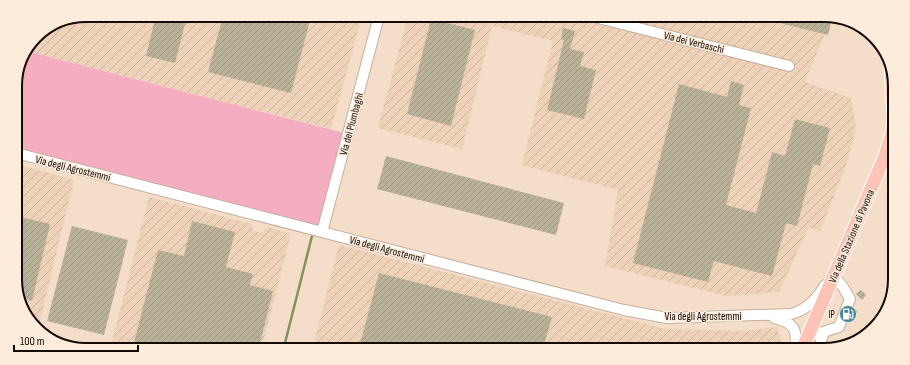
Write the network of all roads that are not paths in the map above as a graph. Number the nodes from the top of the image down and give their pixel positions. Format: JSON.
{"nodes":[{"id":1,"x":377,"y":22,"type":"edge"},
{"id":2,"x":614,"y":22,"type":"edge"},
{"id":3,"x":789,"y":66,"type":"dead end"},
{"id":4,"x":888,"y":146,"type":"edge"},
{"id":5,"x":22,"y":155,"type":"edge"},
{"id":6,"x":322,"y":232,"type":"junction"},
{"id":7,"x":849,"y":242,"type":"junction"},
{"id":8,"x":834,"y":276,"type":"junction"},
{"id":9,"x":762,"y":316,"type":"junction"},
{"id":10,"x":824,"y":332,"type":"junction"},
{"id":11,"x":807,"y":337,"type":"junction"},
{"id":12,"x":796,"y":343,"type":"edge"},
{"id":13,"x":805,"y":343,"type":"edge"},
{"id":14,"x":820,"y":343,"type":"edge"}],
"edges":[{"from":1,"to":6,"type":"street","name":"Via dei Plumbaghi"},
{"from":2,"to":3,"type":"street","name":"Via dei Verbaschi"},
{"from":4,"to":7,"type":"main road","name":"Via della Stazione di Pavona"},
{"from":5,"to":6,"type":"street","name":"Via degli Agrostemmi"},
{"from":6,"to":9,"type":"street","name":"Via degli Agrostemmi"},
{"from":7,"to":8,"type":"main road","name":"Via della Stazione di Pavona"},
{"from":7,"to":9,"type":"street","name":"Via degli Agrostemmi"},
{"from":8,"to":10,"type":"street"},
{"from":8,"to":11,"type":"main road","name":"Via della Stazione di Pavona"},
{"from":9,"to":12,"type":"street","name":"Via degli Agrostemmi"},
{"from":10,"to":11,"type":"street"},
{"from":10,"to":14,"type":"street"},
{"from":11,"to":13,"type":"main road","name":"Via della Stazione di Pavona"}]}
